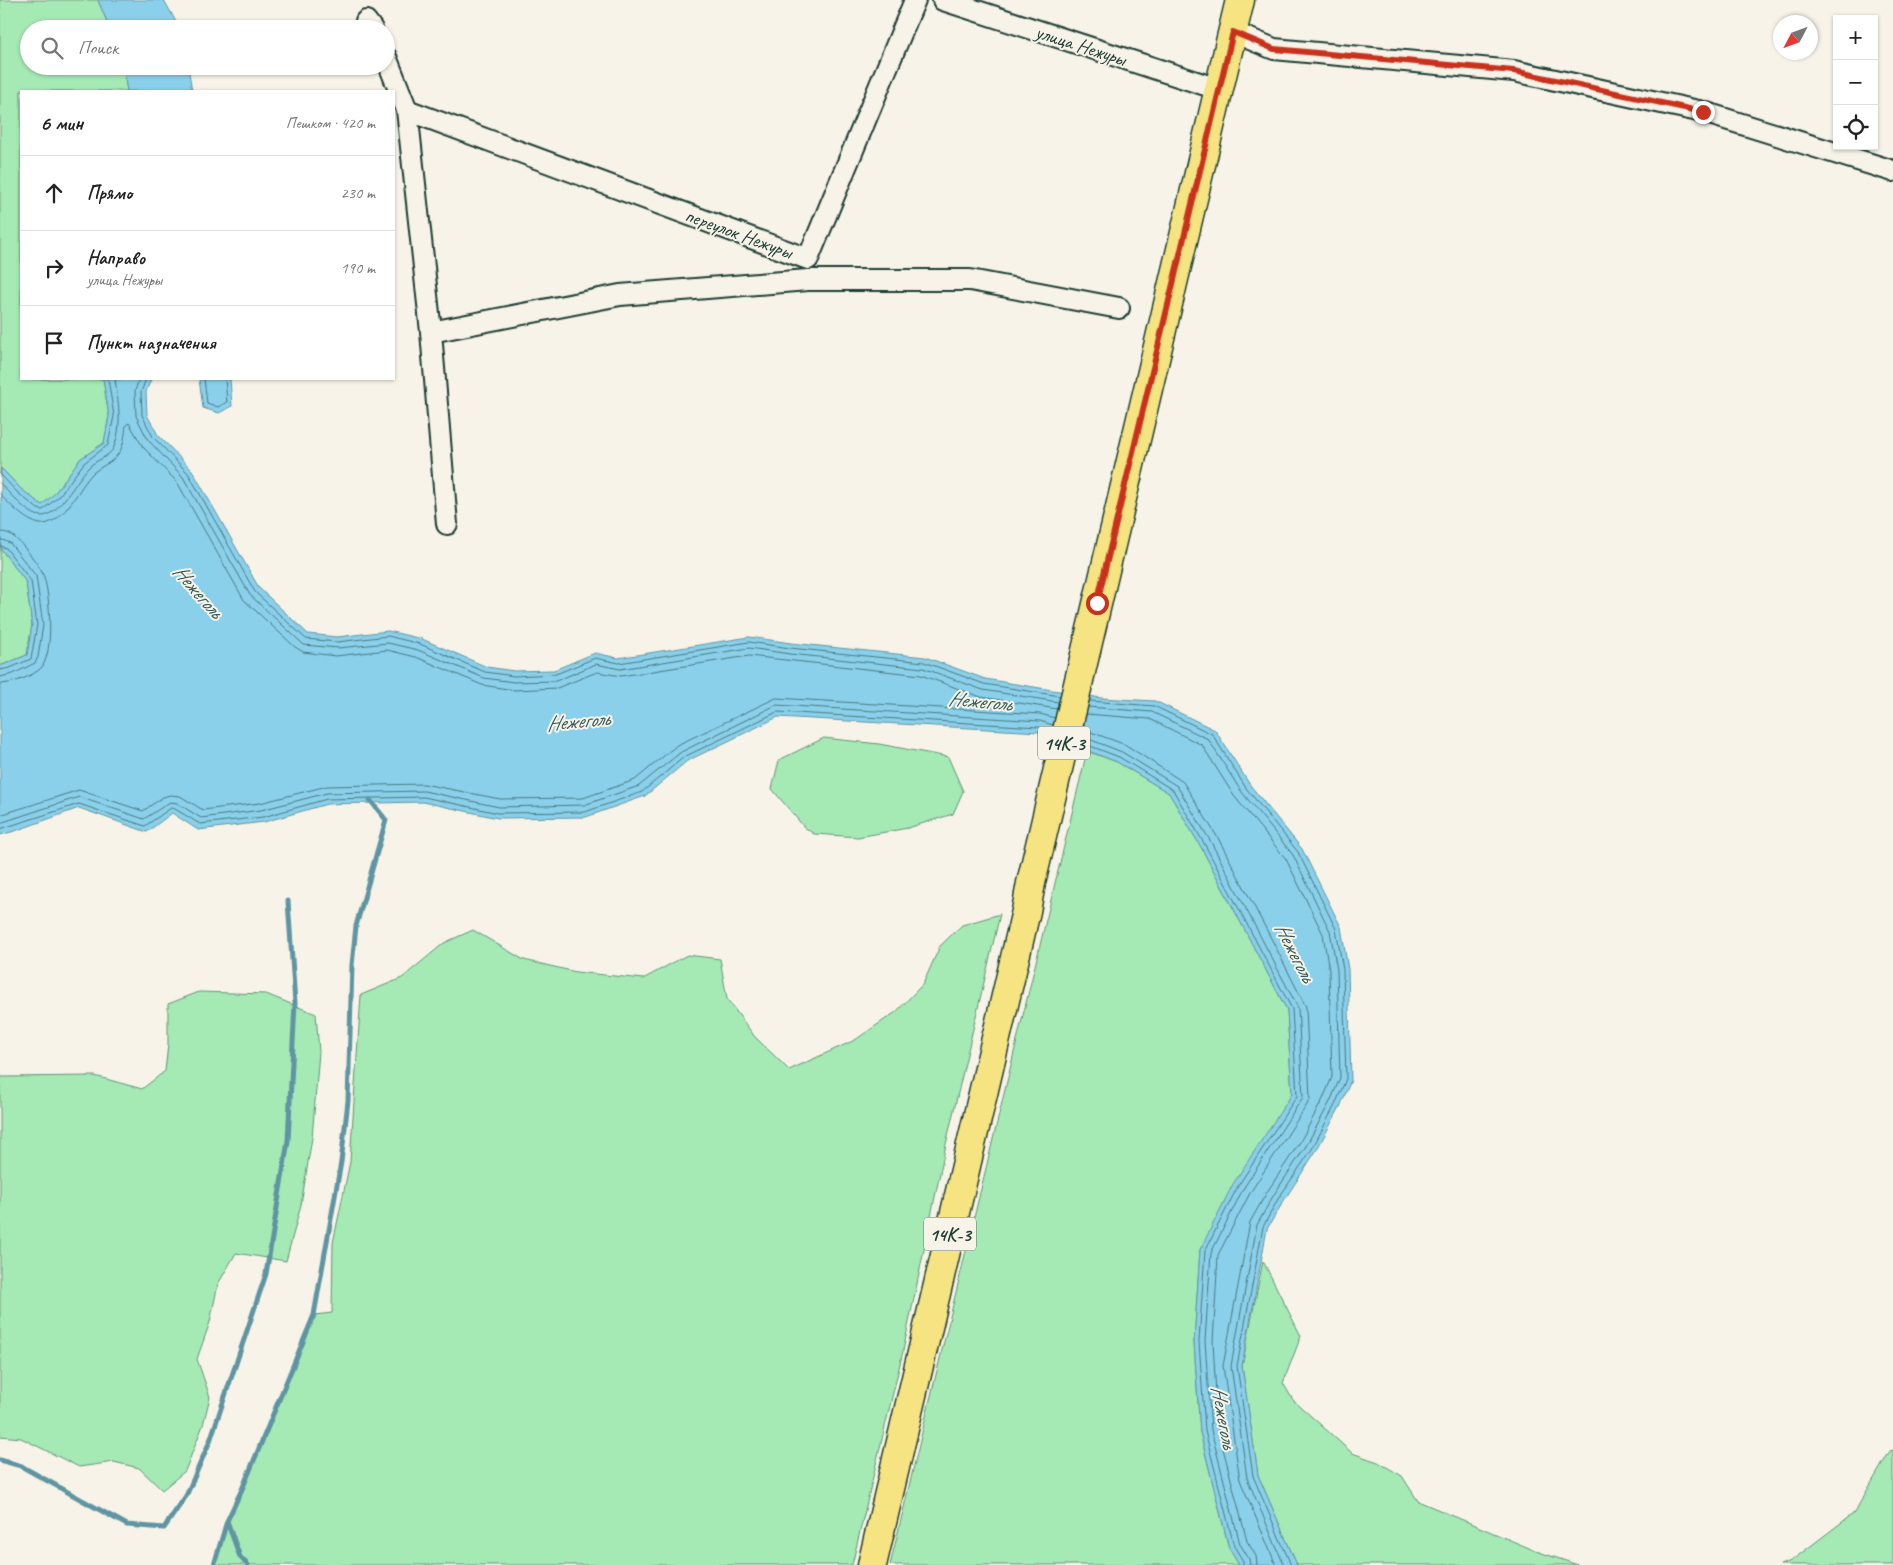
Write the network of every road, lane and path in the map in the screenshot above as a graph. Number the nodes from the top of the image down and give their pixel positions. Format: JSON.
{"nodes":[{"id":1,"x":915,"y":0,"type":"edge"},
{"id":2,"x":943,"y":0,"type":"edge"},
{"id":3,"x":1240,"y":0,"type":"edge"},
{"id":4,"x":1233,"y":32,"type":"junction"},
{"id":5,"x":393,"y":75,"type":"edge"},
{"id":6,"x":1218,"y":89,"type":"junction"},
{"id":7,"x":407,"y":110,"type":"junction"},
{"id":8,"x":1893,"y":170,"type":"edge"},
{"id":9,"x":808,"y":259,"type":"junction"},
{"id":10,"x":808,"y":280,"type":"junction"},
{"id":11,"x":1119,"y":308,"type":"dead end"},
{"id":12,"x":431,"y":332,"type":"junction"},
{"id":13,"x":447,"y":524,"type":"dead end"},
{"id":14,"x":872,"y":1565,"type":"edge"}],
"edges":[{"from":1,"to":9,"type":"street","name":"переулок Нежуры"},
{"from":2,"to":6,"type":"street","name":"улица Нежуры"},
{"from":3,"to":4,"type":"main road","number":"14К-3"},
{"from":4,"to":6,"type":"main road","number":"14К-3"},
{"from":4,"to":8,"type":"street"},
{"from":5,"to":7,"type":"street"},
{"from":6,"to":14,"type":"main road","number":"14К-3"},
{"from":7,"to":9,"type":"street","name":"переулок Нежуры"},
{"from":7,"to":12,"type":"street"},
{"from":9,"to":10,"type":"street"},
{"from":10,"to":11,"type":"street","name":"переулок Нежуры"},
{"from":10,"to":12,"type":"street","name":"переулок Нежуры"},
{"from":12,"to":13,"type":"street"}]}
